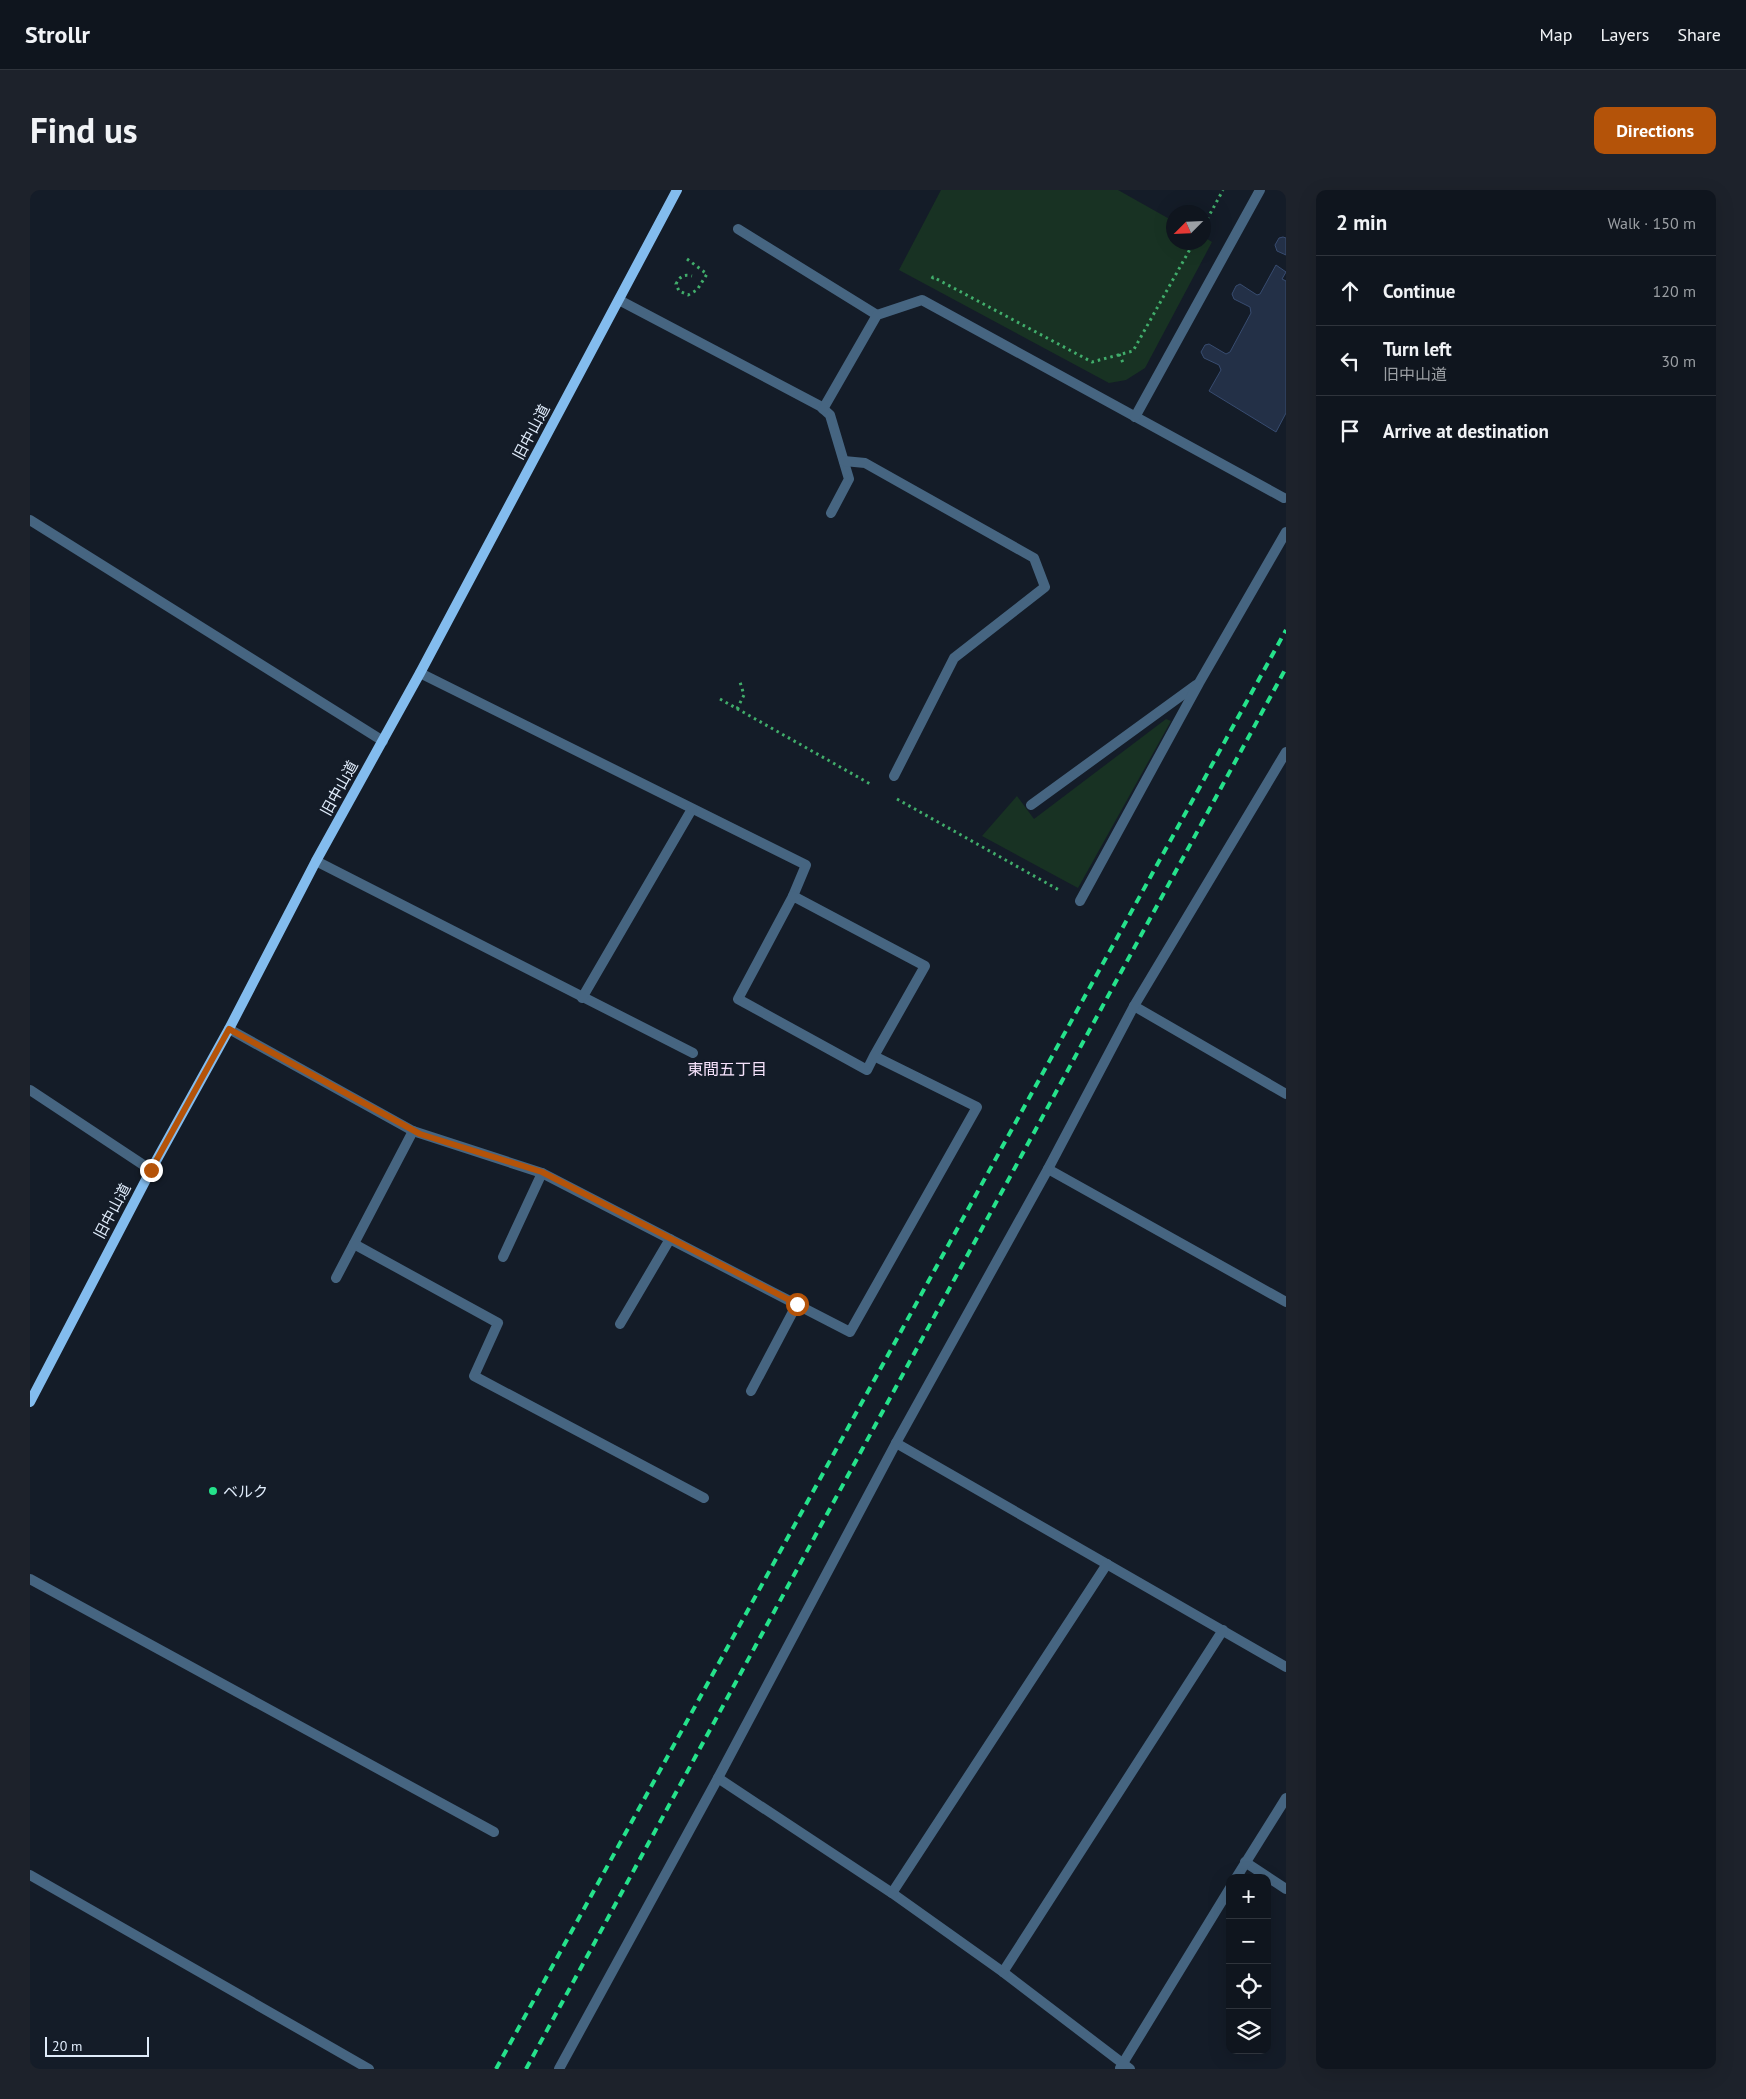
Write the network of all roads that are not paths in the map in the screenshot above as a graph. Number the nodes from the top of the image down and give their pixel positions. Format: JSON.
{"nodes":[{"id":1,"x":678,"y":190,"type":"edge"},
{"id":2,"x":1260,"y":190,"type":"edge"},
{"id":3,"x":738,"y":229,"type":"dead end"},
{"id":4,"x":618,"y":300,"type":"junction"},
{"id":5,"x":877,"y":315,"type":"junction"},
{"id":6,"x":823,"y":408,"type":"junction"},
{"id":7,"x":1135,"y":417,"type":"junction"},
{"id":8,"x":844,"y":461,"type":"junction"},
{"id":9,"x":1284,"y":498,"type":"dead end"},
{"id":10,"x":831,"y":513,"type":"dead end"},
{"id":11,"x":30,"y":520,"type":"edge"},
{"id":12,"x":1286,"y":532,"type":"edge"},
{"id":13,"x":420,"y":673,"type":"junction"},
{"id":14,"x":1199,"y":683,"type":"junction"},
{"id":15,"x":383,"y":740,"type":"junction"},
{"id":16,"x":1286,"y":752,"type":"edge"},
{"id":17,"x":894,"y":776,"type":"dead end"},
{"id":18,"x":1031,"y":805,"type":"dead end"},
{"id":19,"x":692,"y":809,"type":"junction"},
{"id":20,"x":316,"y":861,"type":"junction"},
{"id":21,"x":793,"y":896,"type":"junction"},
{"id":22,"x":1080,"y":901,"type":"dead end"},
{"id":23,"x":582,"y":998,"type":"junction"},
{"id":24,"x":1134,"y":1006,"type":"junction"},
{"id":25,"x":229,"y":1029,"type":"junction"},
{"id":26,"x":693,"y":1053,"type":"dead end"},
{"id":27,"x":874,"y":1056,"type":"junction"},
{"id":28,"x":30,"y":1090,"type":"edge"},
{"id":29,"x":1286,"y":1094,"type":"edge"},
{"id":30,"x":413,"y":1131,"type":"junction"},
{"id":31,"x":1048,"y":1169,"type":"junction"},
{"id":32,"x":151,"y":1170,"type":"junction"},
{"id":33,"x":542,"y":1172,"type":"junction"},
{"id":34,"x":670,"y":1239,"type":"junction"},
{"id":35,"x":354,"y":1244,"type":"junction"},
{"id":36,"x":503,"y":1257,"type":"dead end"},
{"id":37,"x":336,"y":1278,"type":"dead end"},
{"id":38,"x":1286,"y":1302,"type":"edge"},
{"id":39,"x":797,"y":1304,"type":"junction"},
{"id":40,"x":620,"y":1324,"type":"dead end"},
{"id":41,"x":751,"y":1391,"type":"dead end"},
{"id":42,"x":30,"y":1402,"type":"edge"},
{"id":43,"x":896,"y":1443,"type":"junction"},
{"id":44,"x":704,"y":1498,"type":"dead end"},
{"id":45,"x":1107,"y":1564,"type":"junction"},
{"id":46,"x":30,"y":1579,"type":"edge"},
{"id":47,"x":1222,"y":1630,"type":"junction"},
{"id":48,"x":1286,"y":1667,"type":"edge"},
{"id":49,"x":718,"y":1778,"type":"junction"},
{"id":50,"x":1286,"y":1798,"type":"edge"},
{"id":51,"x":494,"y":1832,"type":"dead end"},
{"id":52,"x":1245,"y":1862,"type":"junction"},
{"id":53,"x":1238,"y":1874,"type":"edge"},
{"id":54,"x":30,"y":1875,"type":"edge"},
{"id":55,"x":1286,"y":1889,"type":"edge"},
{"id":56,"x":892,"y":1893,"type":"junction"},
{"id":57,"x":1226,"y":1895,"type":"edge"},
{"id":58,"x":1004,"y":1972,"type":"junction"},
{"id":59,"x":1124,"y":2067,"type":"edge"},
{"id":60,"x":369,"y":2069,"type":"edge"},
{"id":61,"x":559,"y":2069,"type":"edge"}],
"edges":[{"from":1,"to":4,"type":"main road","name":"旧中山道"},
{"from":2,"to":7,"type":"street"},
{"from":3,"to":5,"type":"street"},
{"from":4,"to":6,"type":"street"},
{"from":4,"to":13,"type":"main road","name":"旧中山道"},
{"from":5,"to":6,"type":"street"},
{"from":5,"to":7,"type":"street"},
{"from":6,"to":8,"type":"street"},
{"from":7,"to":9,"type":"street"},
{"from":8,"to":10,"type":"street"},
{"from":8,"to":17,"type":"street"},
{"from":11,"to":15,"type":"street"},
{"from":12,"to":14,"type":"street"},
{"from":13,"to":15,"type":"main road","name":"旧中山道"},
{"from":13,"to":19,"type":"street"},
{"from":14,"to":18,"type":"street"},
{"from":14,"to":22,"type":"street"},
{"from":15,"to":20,"type":"main road","name":"旧中山道"},
{"from":16,"to":24,"type":"street"},
{"from":19,"to":21,"type":"street"},
{"from":19,"to":23,"type":"street"},
{"from":20,"to":23,"type":"street"},
{"from":20,"to":25,"type":"main road","name":"旧中山道"},
{"from":21,"to":27,"type":"street"},
{"from":21,"to":27,"type":"street"},
{"from":23,"to":26,"type":"street"},
{"from":24,"to":29,"type":"street"},
{"from":24,"to":31,"type":"street"},
{"from":25,"to":30,"type":"street"},
{"from":25,"to":32,"type":"main road","name":"旧中山道"},
{"from":27,"to":39,"type":"street"},
{"from":28,"to":32,"type":"street"},
{"from":30,"to":33,"type":"street"},
{"from":30,"to":35,"type":"street"},
{"from":31,"to":38,"type":"street"},
{"from":31,"to":43,"type":"street"},
{"from":32,"to":42,"type":"main road","name":"旧中山道"},
{"from":33,"to":34,"type":"street"},
{"from":33,"to":36,"type":"street"},
{"from":34,"to":39,"type":"street"},
{"from":34,"to":40,"type":"street"},
{"from":35,"to":37,"type":"street"},
{"from":35,"to":44,"type":"street"},
{"from":39,"to":41,"type":"street"},
{"from":43,"to":45,"type":"street"},
{"from":43,"to":49,"type":"street"},
{"from":45,"to":47,"type":"street"},
{"from":45,"to":56,"type":"street"},
{"from":46,"to":51,"type":"street"},
{"from":47,"to":48,"type":"street"},
{"from":47,"to":58,"type":"street"},
{"from":49,"to":56,"type":"street"},
{"from":49,"to":61,"type":"street"},
{"from":50,"to":52,"type":"street"},
{"from":52,"to":53,"type":"street"},
{"from":52,"to":55,"type":"street"},
{"from":54,"to":60,"type":"street"},
{"from":56,"to":58,"type":"street"},
{"from":57,"to":59,"type":"street"},
{"from":58,"to":59,"type":"street"}]}
